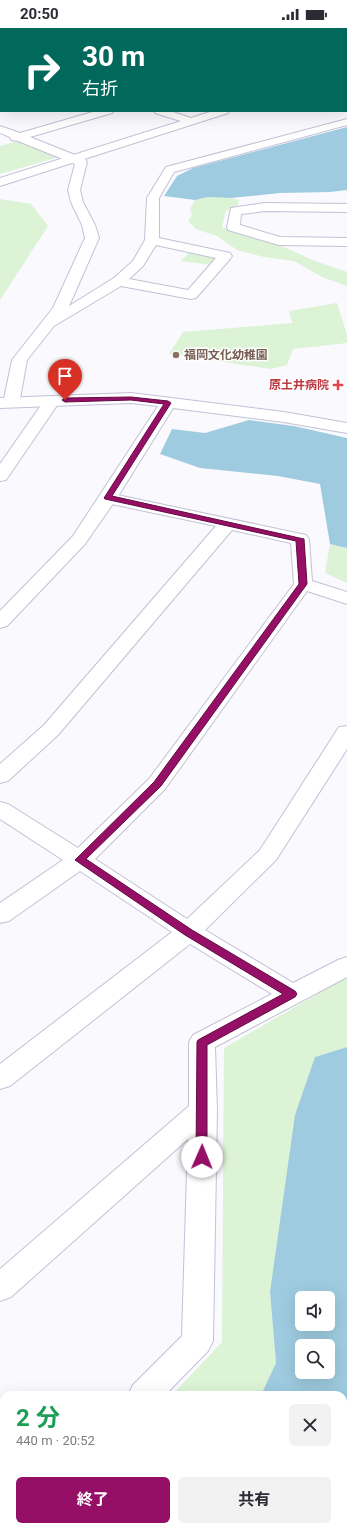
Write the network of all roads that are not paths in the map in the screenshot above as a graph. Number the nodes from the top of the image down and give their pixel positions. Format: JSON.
{"nodes":[{"id":1,"x":104,"y":112,"type":"edge"},
{"id":2,"x":163,"y":112,"type":"edge"},
{"id":3,"x":221,"y":112,"type":"edge"},
{"id":4,"x":66,"y":113,"type":"dead end"},
{"id":5,"x":81,"y":118,"type":"junction"},
{"id":6,"x":190,"y":121,"type":"junction"},
{"id":7,"x":347,"y":122,"type":"edge"},
{"id":8,"x":0,"y":129,"type":"edge"},
{"id":9,"x":20,"y":137,"type":"junction"},
{"id":10,"x":0,"y":142,"type":"edge"},
{"id":11,"x":74,"y":158,"type":"junction"},
{"id":12,"x":0,"y":182,"type":"edge"},
{"id":13,"x":347,"y":208,"type":"edge"},
{"id":14,"x":152,"y":240,"type":"junction"},
{"id":15,"x":347,"y":242,"type":"edge"},
{"id":16,"x":119,"y":281,"type":"junction"},
{"id":17,"x":52,"y":322,"type":"junction"},
{"id":18,"x":52,"y":401,"type":"junction"},
{"id":19,"x":168,"y":403,"type":"junction"},
{"id":20,"x":6,"y":404,"type":"edge"},
{"id":21,"x":347,"y":428,"type":"edge"},
{"id":22,"x":3,"y":468,"type":"edge"},
{"id":23,"x":108,"y":498,"type":"junction"},
{"id":24,"x":228,"y":523,"type":"junction"},
{"id":25,"x":303,"y":584,"type":"junction"},
{"id":26,"x":347,"y":598,"type":"edge"},
{"id":27,"x":0,"y":622,"type":"edge"},
{"id":28,"x":347,"y":732,"type":"edge"},
{"id":29,"x":0,"y":776,"type":"edge"},
{"id":30,"x":0,"y":809,"type":"edge"},
{"id":31,"x":80,"y":860,"type":"junction"},
{"id":32,"x":0,"y":915,"type":"edge"},
{"id":33,"x":189,"y":932,"type":"junction"},
{"id":34,"x":347,"y":966,"type":"edge"},
{"id":35,"x":292,"y":994,"type":"junction"},
{"id":36,"x":0,"y":1079,"type":"edge"},
{"id":37,"x":203,"y":1110,"type":"junction"},
{"id":38,"x":0,"y":1288,"type":"edge"},
{"id":39,"x":148,"y":1391,"type":"edge"}],
"edges":[{"from":1,"to":5,"type":"street"},
{"from":2,"to":6,"type":"street"},
{"from":3,"to":6,"type":"street"},
{"from":4,"to":5,"type":"street"},
{"from":5,"to":9,"type":"street"},
{"from":6,"to":11,"type":"street"},
{"from":7,"to":14,"type":"street"},
{"from":8,"to":9,"type":"street"},
{"from":9,"to":10,"type":"street"},
{"from":9,"to":11,"type":"street"},
{"from":11,"to":12,"type":"street"},
{"from":11,"to":17,"type":"street"},
{"from":13,"to":15,"type":"street"},
{"from":14,"to":16,"type":"street"},
{"from":14,"to":16,"type":"street"},
{"from":16,"to":17,"type":"street"},
{"from":17,"to":20,"type":"street"},
{"from":18,"to":19,"type":"street"},
{"from":18,"to":20,"type":"street"},
{"from":18,"to":22,"type":"street"},
{"from":19,"to":21,"type":"street"},
{"from":19,"to":23,"type":"street"},
{"from":23,"to":24,"type":"street"},
{"from":23,"to":27,"type":"street"},
{"from":24,"to":25,"type":"street"},
{"from":24,"to":29,"type":"street"},
{"from":25,"to":26,"type":"street"},
{"from":25,"to":31,"type":"street"},
{"from":28,"to":33,"type":"street"},
{"from":30,"to":31,"type":"street"},
{"from":31,"to":32,"type":"street"},
{"from":31,"to":33,"type":"street"},
{"from":33,"to":35,"type":"street"},
{"from":33,"to":36,"type":"street"},
{"from":34,"to":35,"type":"street"},
{"from":35,"to":37,"type":"street"},
{"from":37,"to":38,"type":"street"},
{"from":37,"to":39,"type":"street"}]}
